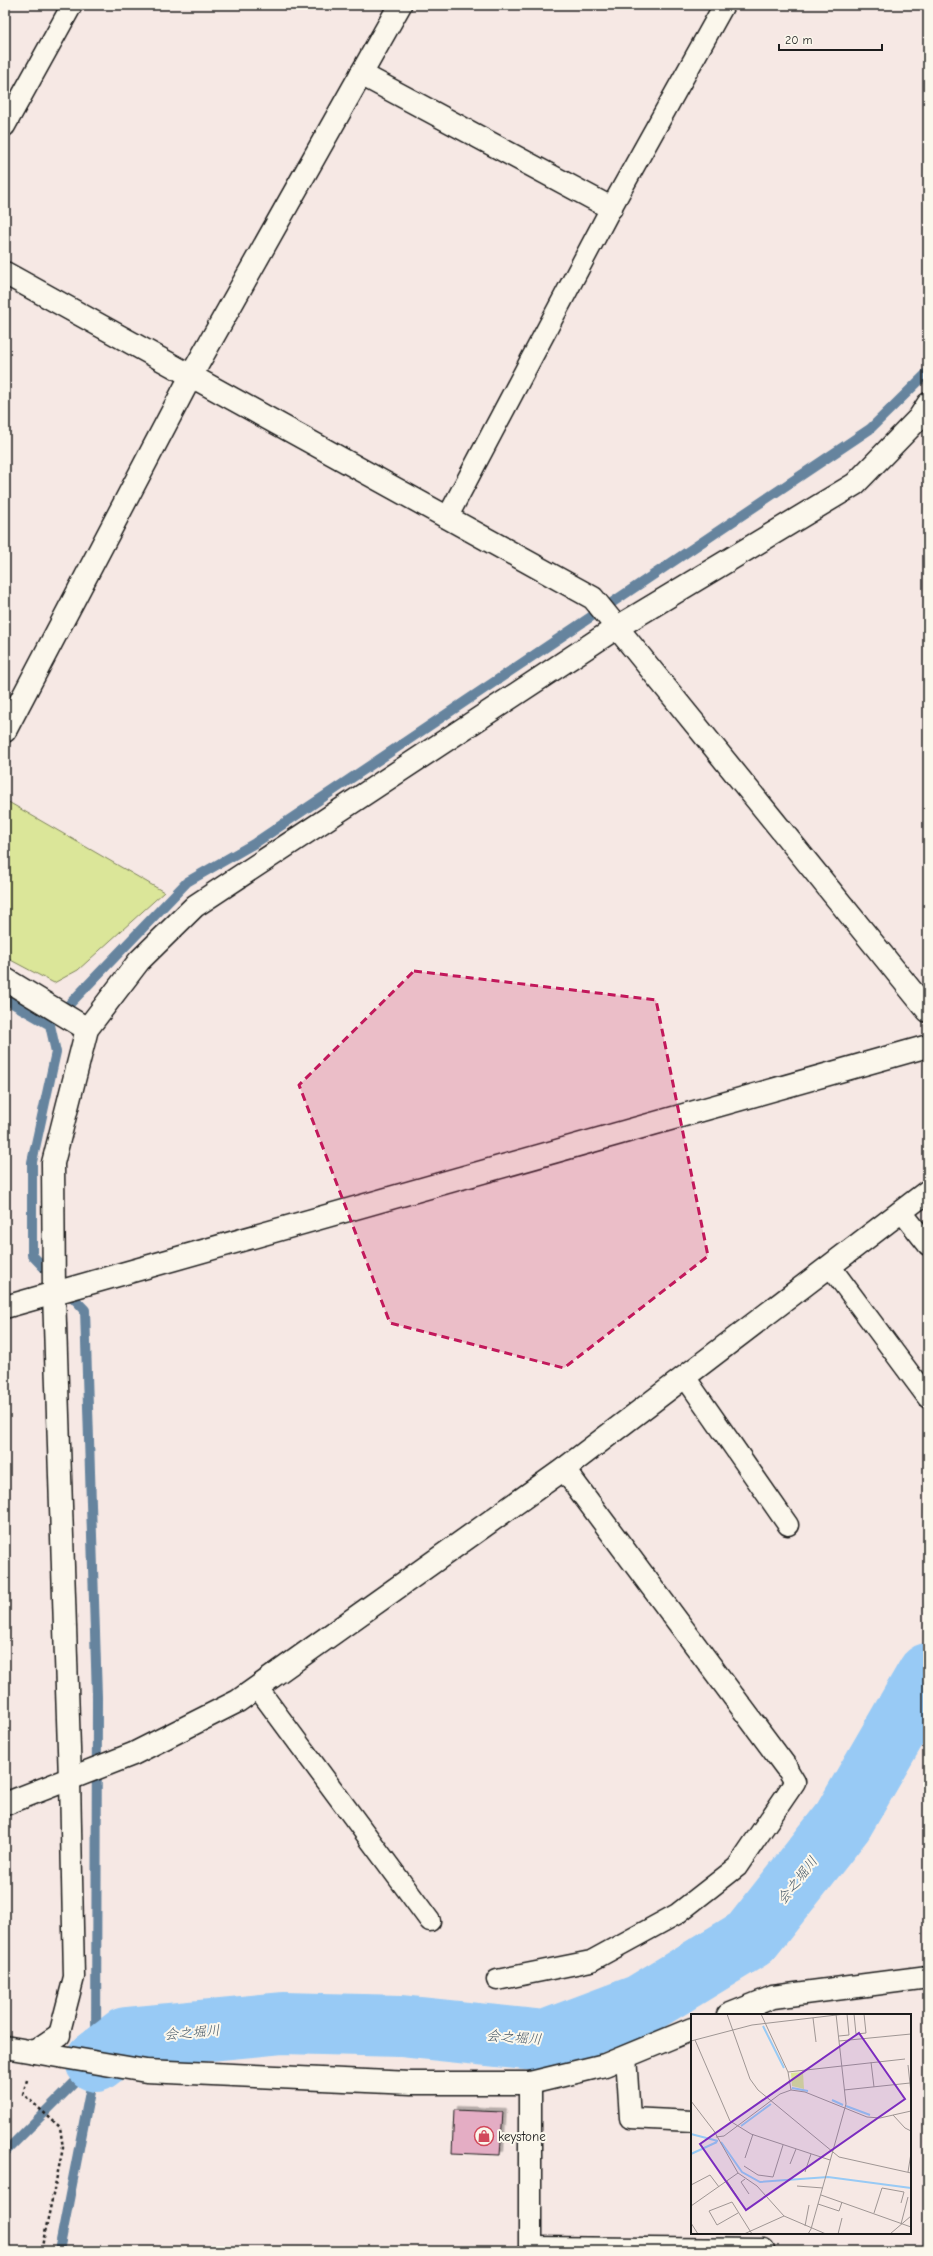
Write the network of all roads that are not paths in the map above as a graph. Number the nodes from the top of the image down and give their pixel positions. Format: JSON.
{"nodes":[{"id":1,"x":72,"y":5,"type":"edge"},
{"id":2,"x":400,"y":5,"type":"edge"},
{"id":3,"x":724,"y":5,"type":"edge"},
{"id":4,"x":361,"y":74,"type":"junction"},
{"id":5,"x":5,"y":126,"type":"edge"},
{"id":6,"x":611,"y":208,"type":"junction"},
{"id":7,"x":5,"y":273,"type":"edge"},
{"id":8,"x":190,"y":376,"type":"junction"},
{"id":9,"x":928,"y":404,"type":"edge"},
{"id":10,"x":447,"y":518,"type":"junction"},
{"id":11,"x":616,"y":628,"type":"junction"},
{"id":12,"x":5,"y":731,"type":"edge"},
{"id":13,"x":5,"y":979,"type":"edge"},
{"id":14,"x":928,"y":1010,"type":"edge"},
{"id":15,"x":88,"y":1029,"type":"junction"},
{"id":16,"x":928,"y":1046,"type":"edge"},
{"id":17,"x":928,"y":1191,"type":"edge"},
{"id":18,"x":901,"y":1211,"type":"junction"},
{"id":19,"x":928,"y":1245,"type":"edge"},
{"id":20,"x":830,"y":1266,"type":"junction"},
{"id":21,"x":54,"y":1294,"type":"junction"},
{"id":22,"x":5,"y":1307,"type":"edge"},
{"id":23,"x":685,"y":1377,"type":"junction"},
{"id":24,"x":928,"y":1398,"type":"edge"},
{"id":25,"x":564,"y":1469,"type":"junction"},
{"id":26,"x":788,"y":1525,"type":"dead end"},
{"id":27,"x":257,"y":1686,"type":"junction"},
{"id":28,"x":786,"y":1767,"type":"joint"},
{"id":29,"x":70,"y":1779,"type":"junction"},
{"id":30,"x":5,"y":1804,"type":"edge"},
{"id":31,"x":430,"y":1921,"type":"dead end"},
{"id":32,"x":928,"y":1977,"type":"edge"},
{"id":33,"x":497,"y":1980,"type":"dead end"},
{"id":34,"x":730,"y":2014,"type":"edge"},
{"id":35,"x":691,"y":2029,"type":"edge"},
{"id":36,"x":59,"y":2035,"type":"joint"},
{"id":37,"x":5,"y":2047,"type":"edge"},
{"id":38,"x":34,"y":2052,"type":"junction"},
{"id":39,"x":626,"y":2056,"type":"junction"},
{"id":40,"x":530,"y":2083,"type":"junction"},
{"id":41,"x":691,"y":2120,"type":"edge"},
{"id":42,"x":530,"y":2249,"type":"edge"},
{"id":43,"x":764,"y":2249,"type":"dead end"}],
"edges":[{"from":1,"to":5,"type":"lane"},
{"from":2,"to":4,"type":"street"},
{"from":3,"to":6,"type":"lane"},
{"from":4,"to":6,"type":"street"},
{"from":4,"to":8,"type":"street"},
{"from":6,"to":10,"type":"lane"},
{"from":7,"to":8,"type":"street"},
{"from":8,"to":10,"type":"street"},
{"from":8,"to":12,"type":"street"},
{"from":9,"to":11,"type":"street"},
{"from":10,"to":11,"type":"street"},
{"from":11,"to":14,"type":"street"},
{"from":11,"to":15,"type":"street"},
{"from":13,"to":15,"type":"street"},
{"from":15,"to":21,"type":"street"},
{"from":16,"to":21,"type":"street"},
{"from":17,"to":18,"type":"street"},
{"from":18,"to":19,"type":"lane"},
{"from":18,"to":20,"type":"street"},
{"from":20,"to":23,"type":"street"},
{"from":20,"to":24,"type":"lane"},
{"from":21,"to":22,"type":"street"},
{"from":21,"to":29,"type":"street"},
{"from":23,"to":25,"type":"street"},
{"from":23,"to":26,"type":"lane"},
{"from":25,"to":27,"type":"street"},
{"from":25,"to":28,"type":"street"},
{"from":27,"to":29,"type":"street"},
{"from":27,"to":31,"type":"lane"},
{"from":28,"to":33,"type":"lane"},
{"from":29,"to":30,"type":"street"},
{"from":29,"to":36,"type":"lane"},
{"from":32,"to":34,"type":"street"},
{"from":35,"to":39,"type":"street"},
{"from":36,"to":38,"type":"street"},
{"from":37,"to":38,"type":"street"},
{"from":38,"to":40,"type":"street"},
{"from":39,"to":40,"type":"street"},
{"from":39,"to":41,"type":"lane"},
{"from":40,"to":42,"type":"street"},
{"from":42,"to":43,"type":"lane"}]}
